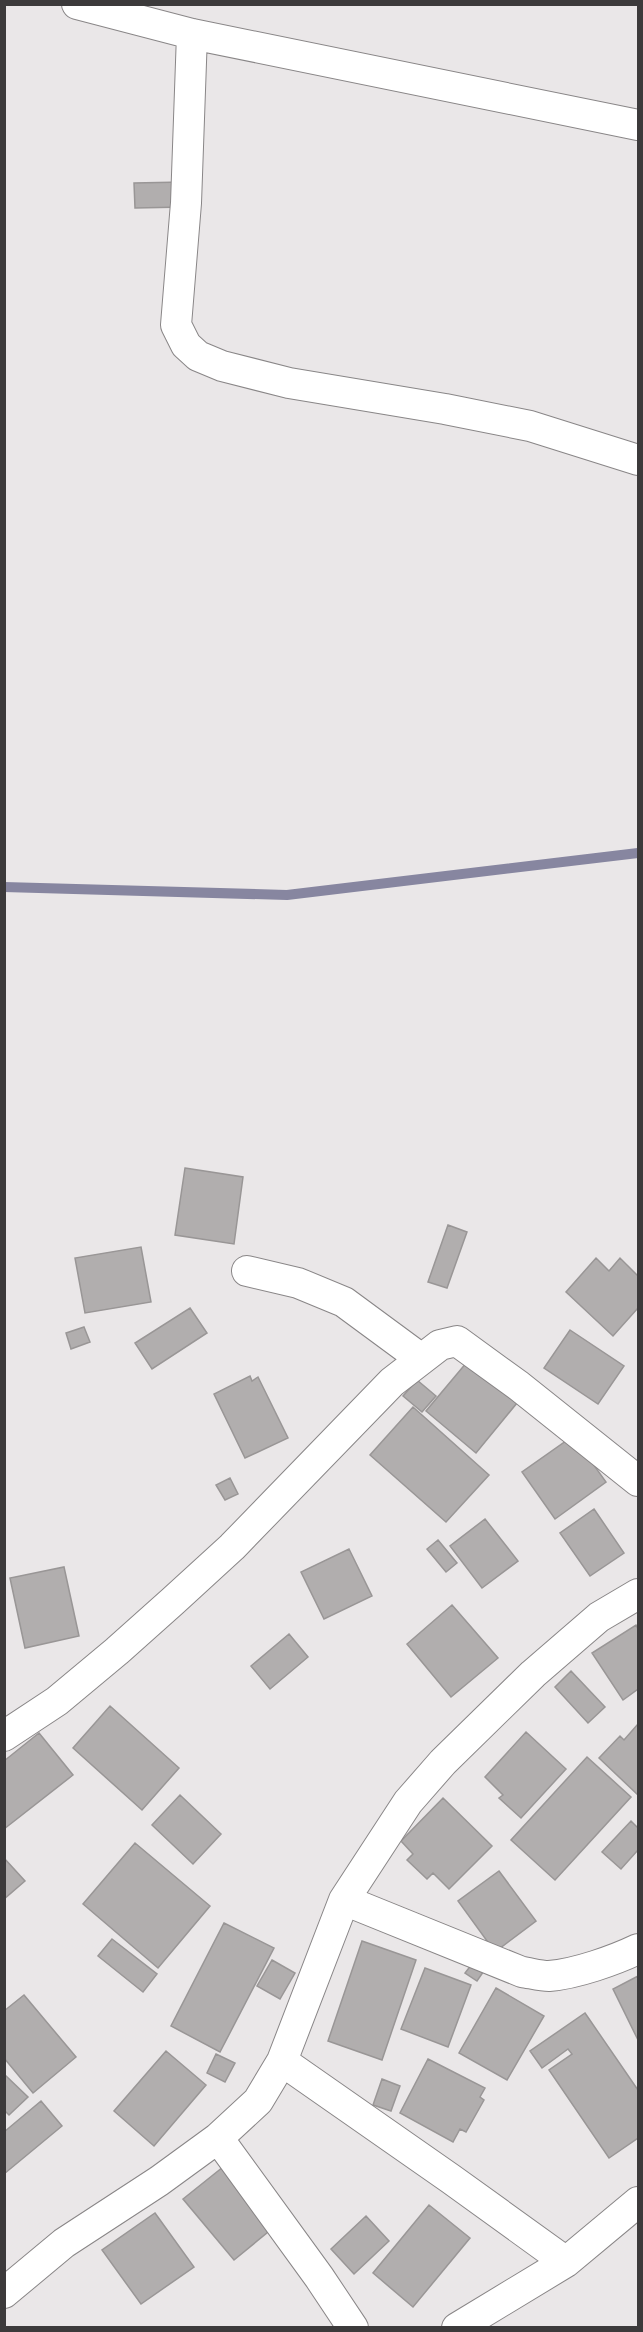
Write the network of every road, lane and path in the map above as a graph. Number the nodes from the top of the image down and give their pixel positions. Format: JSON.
{"nodes":[{"id":1,"x":77,"y":4,"type":"edge"},
{"id":2,"x":192,"y":34,"type":"junction"},
{"id":3,"x":639,"y":125,"type":"edge"},
{"id":4,"x":639,"y":460,"type":"edge"},
{"id":5,"x":247,"y":1271,"type":"dead end"},
{"id":6,"x":420,"y":1358,"type":"junction"},
{"id":7,"x":639,"y":1481,"type":"edge"},
{"id":8,"x":639,"y":1594,"type":"edge"},
{"id":9,"x":4,"y":1736,"type":"edge"},
{"id":10,"x":345,"y":1900,"type":"junction"},
{"id":11,"x":639,"y":1949,"type":"edge"},
{"id":12,"x":282,"y":2061,"type":"junction"},
{"id":13,"x":218,"y":2138,"type":"junction"},
{"id":14,"x":639,"y":2202,"type":"edge"},
{"id":15,"x":566,"y":2262,"type":"junction"},
{"id":16,"x":4,"y":2293,"type":"edge"},
{"id":17,"x":353,"y":2328,"type":"edge"},
{"id":18,"x":458,"y":2328,"type":"edge"}],
"edges":[{"from":1,"to":2,"type":"street"},
{"from":2,"to":3,"type":"street"},
{"from":2,"to":4,"type":"street"},
{"from":5,"to":6,"type":"street"},
{"from":6,"to":7,"type":"street"},
{"from":6,"to":9,"type":"street"},
{"from":8,"to":10,"type":"street"},
{"from":10,"to":11,"type":"street"},
{"from":10,"to":12,"type":"street"},
{"from":12,"to":13,"type":"street"},
{"from":12,"to":15,"type":"street"},
{"from":13,"to":16,"type":"street"},
{"from":13,"to":17,"type":"street"},
{"from":14,"to":15,"type":"street"},
{"from":15,"to":18,"type":"street"}]}
